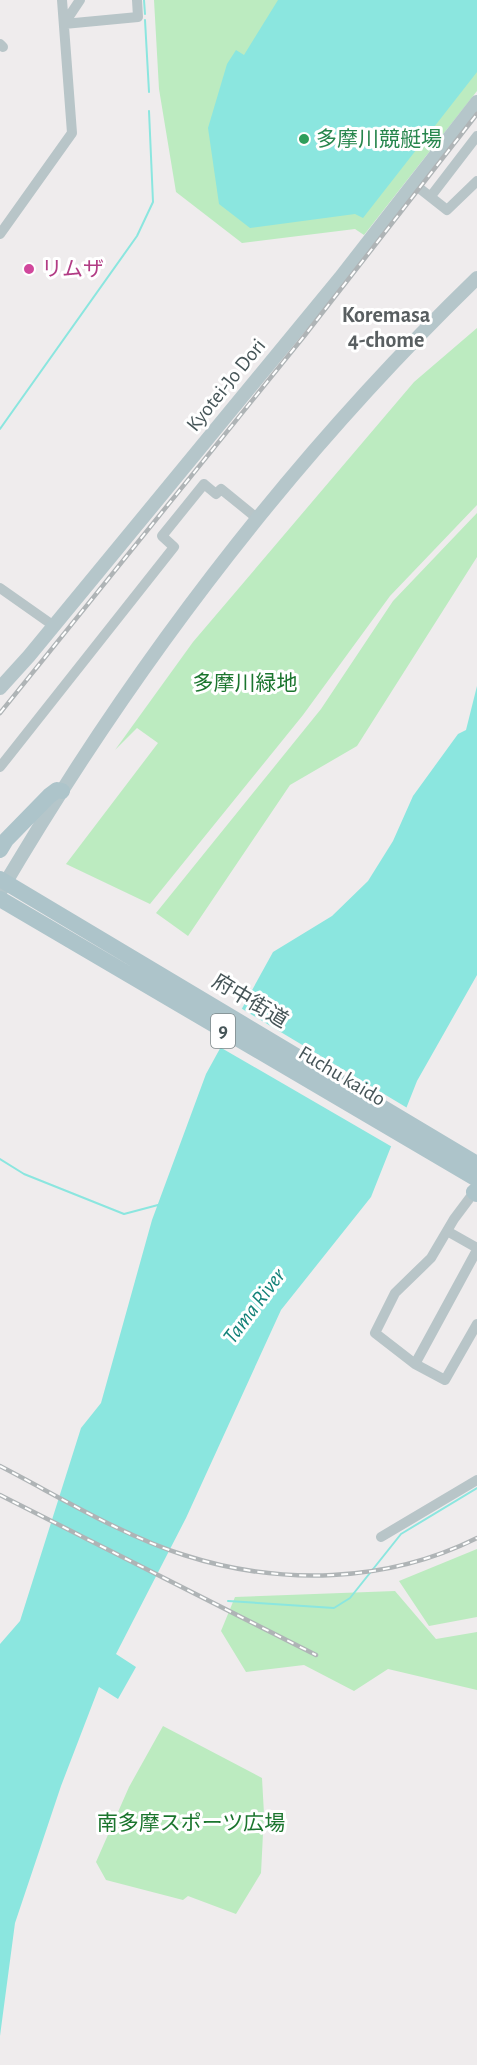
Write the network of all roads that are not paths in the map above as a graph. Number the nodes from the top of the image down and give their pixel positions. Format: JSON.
{"nodes":[{"id":1,"x":62,"y":0,"type":"edge"},
{"id":2,"x":80,"y":0,"type":"edge"},
{"id":3,"x":137,"y":0,"type":"edge"},
{"id":4,"x":64,"y":24,"type":"junction"},
{"id":5,"x":477,"y":102,"type":"edge"},
{"id":6,"x":477,"y":136,"type":"edge"},
{"id":7,"x":477,"y":181,"type":"edge"},
{"id":8,"x":414,"y":184,"type":"junction"},
{"id":9,"x":431,"y":196,"type":"junction"},
{"id":10,"x":0,"y":234,"type":"edge"},
{"id":11,"x":477,"y":278,"type":"edge"},
{"id":12,"x":258,"y":519,"type":"junction"},
{"id":13,"x":0,"y":588,"type":"edge"},
{"id":14,"x":54,"y":626,"type":"junction"},
{"id":15,"x":0,"y":688,"type":"edge"},
{"id":16,"x":0,"y":767,"type":"edge"},
{"id":17,"x":62,"y":791,"type":"junction"},
{"id":18,"x":0,"y":850,"type":"edge"},
{"id":19,"x":5,"y":891,"type":"edge"},
{"id":20,"x":466,"y":1163,"type":"edge"},
{"id":21,"x":476,"y":1187,"type":"edge"},
{"id":22,"x":447,"y":1231,"type":"junction"},
{"id":23,"x":477,"y":1249,"type":"edge"},
{"id":24,"x":477,"y":1324,"type":"edge"},
{"id":25,"x":415,"y":1364,"type":"junction"},
{"id":26,"x":477,"y":1480,"type":"edge"},
{"id":27,"x":381,"y":1537,"type":"dead end"}],
"edges":[{"from":1,"to":4,"type":"street"},
{"from":2,"to":4,"type":"street"},
{"from":3,"to":4,"type":"street"},
{"from":4,"to":10,"type":"street"},
{"from":5,"to":8,"type":"street","name":"Kyotei-Jo Dori"},
{"from":6,"to":9,"type":"street"},
{"from":7,"to":9,"type":"street"},
{"from":8,"to":9,"type":"street"},
{"from":8,"to":14,"type":"street","name":"Kyotei-Jo Dori"},
{"from":11,"to":12,"type":"street"},
{"from":12,"to":16,"type":"street"},
{"from":12,"to":17,"type":"street"},
{"from":13,"to":14,"type":"street"},
{"from":14,"to":15,"type":"street","name":"Kyotei-Jo Dori"},
{"from":17,"to":18,"type":"main road"},
{"from":17,"to":19,"type":"street"},
{"from":19,"to":20,"type":"main road","name":"Fuchu kaido","number":"9"},
{"from":20,"to":21,"type":"main road","name":"Fuchu kaido","number":"9"},
{"from":21,"to":22,"type":"street"},
{"from":22,"to":23,"type":"street"},
{"from":22,"to":25,"type":"street"},
{"from":23,"to":25,"type":"street"},
{"from":24,"to":25,"type":"street"},
{"from":26,"to":27,"type":"street"}]}
